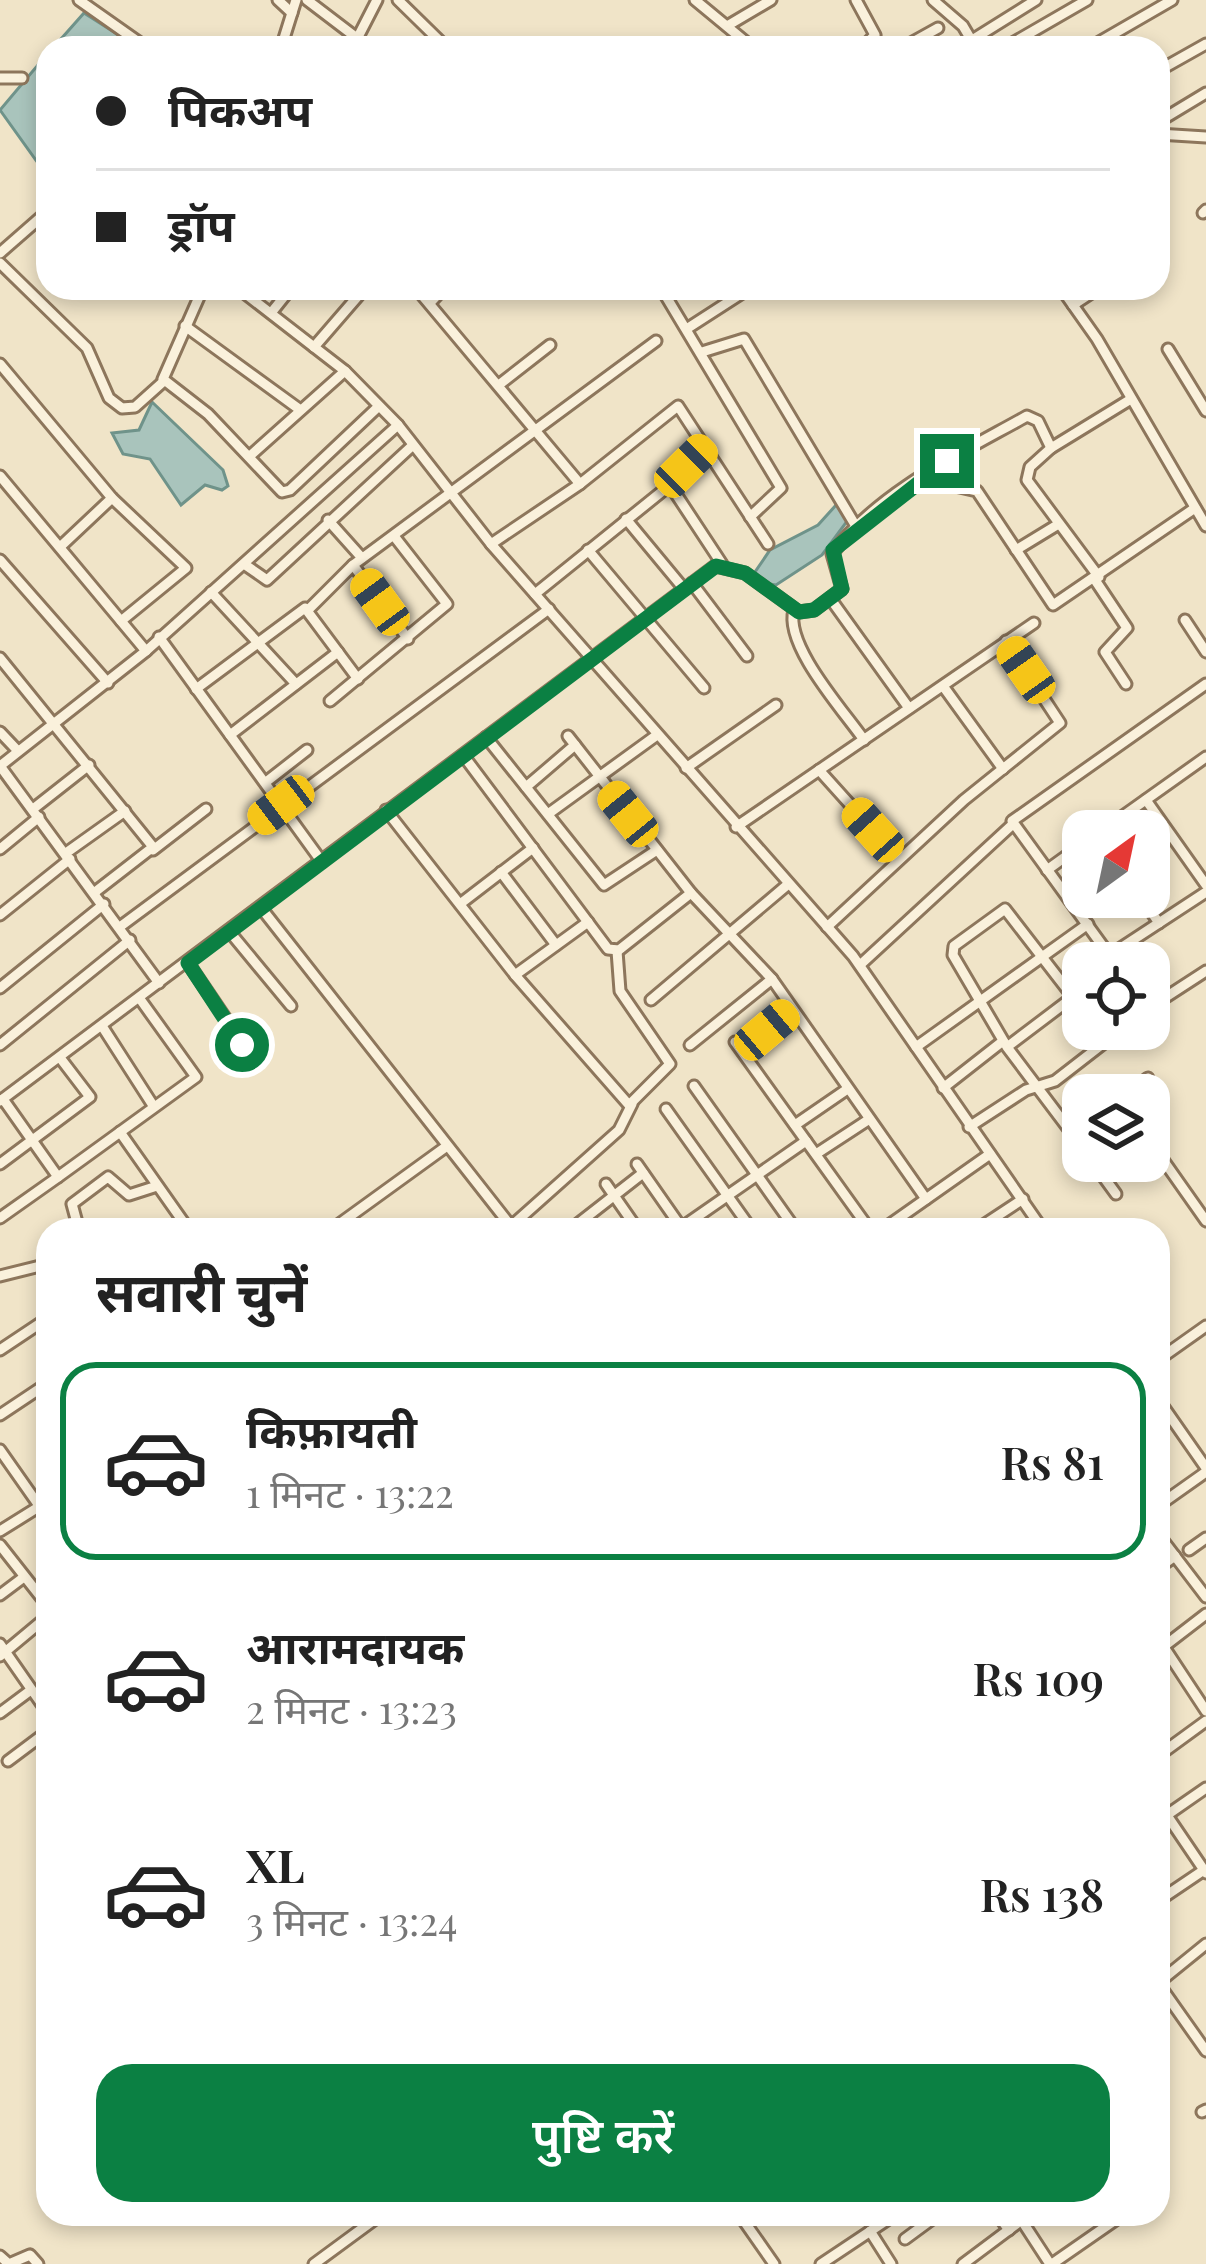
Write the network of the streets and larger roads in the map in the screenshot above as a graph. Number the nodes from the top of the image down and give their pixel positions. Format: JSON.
{"nodes":[{"id":1,"x":79,"y":0,"type":"edge"},
{"id":2,"x":278,"y":0,"type":"edge"},
{"id":3,"x":296,"y":0,"type":"edge"},
{"id":4,"x":307,"y":0,"type":"edge"},
{"id":5,"x":377,"y":0,"type":"edge"},
{"id":6,"x":398,"y":0,"type":"edge"},
{"id":7,"x":695,"y":0,"type":"edge"},
{"id":8,"x":771,"y":0,"type":"edge"},
{"id":9,"x":856,"y":0,"type":"edge"},
{"id":10,"x":933,"y":0,"type":"edge"},
{"id":11,"x":1036,"y":0,"type":"edge"},
{"id":12,"x":1087,"y":0,"type":"edge"},
{"id":13,"x":1172,"y":0,"type":"edge"},
{"id":14,"x":292,"y":13,"type":"junction"},
{"id":15,"x":727,"y":26,"type":"junction"},
{"id":16,"x":938,"y":28,"type":"dead end"},
{"id":17,"x":1114,"y":34,"type":"joint"},
{"id":18,"x":129,"y":36,"type":"edge"},
{"id":19,"x":285,"y":36,"type":"edge"},
{"id":20,"x":357,"y":36,"type":"edge"},
{"id":21,"x":359,"y":36,"type":"edge"},
{"id":22,"x":435,"y":36,"type":"edge"},
{"id":23,"x":739,"y":36,"type":"edge"},
{"id":24,"x":874,"y":36,"type":"edge"},
{"id":25,"x":924,"y":36,"type":"edge"},
{"id":26,"x":967,"y":36,"type":"edge"},
{"id":27,"x":985,"y":36,"type":"edge"},
{"id":28,"x":1025,"y":36,"type":"edge"},
{"id":29,"x":1110,"y":36,"type":"edge"},
{"id":30,"x":1206,"y":44,"type":"edge"},
{"id":31,"x":1170,"y":64,"type":"edge"},
{"id":32,"x":0,"y":78,"type":"edge"},
{"id":33,"x":22,"y":78,"type":"dead end"},
{"id":34,"x":1206,"y":93,"type":"edge"},
{"id":35,"x":1170,"y":109,"type":"edge"},
{"id":36,"x":1170,"y":132,"type":"edge"},
{"id":37,"x":1172,"y":135,"type":"joint"},
{"id":38,"x":1206,"y":136,"type":"edge"},
{"id":39,"x":36,"y":222,"type":"edge"},
{"id":40,"x":0,"y":253,"type":"edge"},
{"id":41,"x":0,"y":262,"type":"edge"},
{"id":42,"x":36,"y":298,"type":"edge"},
{"id":43,"x":38,"y":300,"type":"edge"},
{"id":44,"x":197,"y":300,"type":"edge"},
{"id":45,"x":254,"y":300,"type":"edge"},
{"id":46,"x":281,"y":300,"type":"edge"},
{"id":47,"x":354,"y":300,"type":"edge"},
{"id":48,"x":426,"y":300,"type":"edge"},
{"id":49,"x":434,"y":300,"type":"edge"},
{"id":50,"x":670,"y":300,"type":"edge"},
{"id":51,"x":731,"y":300,"type":"edge"},
{"id":52,"x":1069,"y":300,"type":"edge"},
{"id":53,"x":1081,"y":300,"type":"edge"},
{"id":54,"x":430,"y":304,"type":"junction"},
{"id":55,"x":1073,"y":305,"type":"junction"},
{"id":56,"x":271,"y":313,"type":"junction"},
{"id":57,"x":185,"y":326,"type":"junction"},
{"id":58,"x":688,"y":328,"type":"junction"},
{"id":59,"x":656,"y":341,"type":"dead end"},
{"id":60,"x":550,"y":345,"type":"dead end"},
{"id":61,"x":314,"y":347,"type":"junction"},
{"id":62,"x":1168,"y":349,"type":"dead end"},
{"id":63,"x":702,"y":352,"type":"junction"},
{"id":64,"x":0,"y":364,"type":"edge"},
{"id":65,"x":344,"y":371,"type":"junction"},
{"id":66,"x":164,"y":381,"type":"junction"},
{"id":67,"x":500,"y":384,"type":"junction"},
{"id":68,"x":1131,"y":399,"type":"junction"},
{"id":69,"x":379,"y":406,"type":"junction"},
{"id":70,"x":299,"y":409,"type":"junction"},
{"id":71,"x":1206,"y":411,"type":"edge"},
{"id":72,"x":398,"y":425,"type":"junction"},
{"id":73,"x":537,"y":431,"type":"junction"},
{"id":74,"x":413,"y":445,"type":"junction"},
{"id":75,"x":705,"y":447,"type":"junction"},
{"id":76,"x":1051,"y":448,"type":"junction"},
{"id":77,"x":251,"y":455,"type":"junction"},
{"id":78,"x":941,"y":465,"type":"junction"},
{"id":79,"x":0,"y":476,"type":"edge"},
{"id":80,"x":580,"y":484,"type":"junction"},
{"id":81,"x":666,"y":486,"type":"junction"},
{"id":82,"x":452,"y":496,"type":"junction"},
{"id":83,"x":112,"y":498,"type":"junction"},
{"id":84,"x":1196,"y":508,"type":"junction"},
{"id":85,"x":750,"y":517,"type":"junction"},
{"id":86,"x":626,"y":519,"type":"junction"},
{"id":87,"x":328,"y":520,"type":"junction"},
{"id":88,"x":1057,"y":525,"type":"junction"},
{"id":89,"x":1206,"y":526,"type":"edge"},
{"id":90,"x":857,"y":528,"type":"junction"},
{"id":91,"x":394,"y":536,"type":"junction"},
{"id":92,"x":491,"y":544,"type":"junction"},
{"id":93,"x":767,"y":544,"type":"dead end"},
{"id":94,"x":60,"y":548,"type":"junction"},
{"id":95,"x":588,"y":550,"type":"junction"},
{"id":96,"x":1016,"y":550,"type":"junction"},
{"id":97,"x":0,"y":560,"type":"edge"},
{"id":98,"x":357,"y":561,"type":"junction"},
{"id":99,"x":244,"y":564,"type":"junction"},
{"id":100,"x":722,"y":564,"type":"junction"},
{"id":101,"x":1097,"y":578,"type":"junction"},
{"id":102,"x":688,"y":586,"type":"junction"},
{"id":103,"x":212,"y":592,"type":"junction"},
{"id":104,"x":536,"y":594,"type":"junction"},
{"id":105,"x":830,"y":598,"type":"junction"},
{"id":106,"x":549,"y":609,"type":"junction"},
{"id":107,"x":308,"y":610,"type":"junction"},
{"id":108,"x":794,"y":610,"type":"junction"},
{"id":109,"x":643,"y":618,"type":"junction"},
{"id":110,"x":1185,"y":620,"type":"dead end"},
{"id":111,"x":121,"y":621,"type":"junction"},
{"id":112,"x":1034,"y":623,"type":"dead end"},
{"id":113,"x":159,"y":637,"type":"junction"},
{"id":114,"x":408,"y":639,"type":"junction"},
{"id":115,"x":1006,"y":641,"type":"junction"},
{"id":116,"x":256,"y":643,"type":"junction"},
{"id":117,"x":146,"y":651,"type":"junction"},
{"id":118,"x":338,"y":652,"type":"junction"},
{"id":119,"x":1206,"y":652,"type":"edge"},
{"id":120,"x":746,"y":656,"type":"dead end"},
{"id":121,"x":592,"y":657,"type":"junction"},
{"id":122,"x":0,"y":658,"type":"edge"},
{"id":123,"x":358,"y":679,"type":"junction"},
{"id":124,"x":108,"y":682,"type":"junction"},
{"id":125,"x":296,"y":684,"type":"junction"},
{"id":126,"x":1126,"y":684,"type":"dead end"},
{"id":127,"x":1206,"y":684,"type":"edge"},
{"id":128,"x":943,"y":686,"type":"junction"},
{"id":129,"x":704,"y":688,"type":"dead end"},
{"id":130,"x":196,"y":689,"type":"junction"},
{"id":131,"x":330,"y":700,"type":"dead end"},
{"id":132,"x":776,"y":705,"type":"dead end"},
{"id":133,"x":909,"y":708,"type":"junction"},
{"id":134,"x":53,"y":721,"type":"junction"},
{"id":135,"x":0,"y":732,"type":"edge"},
{"id":136,"x":658,"y":735,"type":"junction"},
{"id":137,"x":230,"y":736,"type":"junction"},
{"id":138,"x":487,"y":737,"type":"junction"},
{"id":139,"x":864,"y":740,"type":"junction"},
{"id":140,"x":307,"y":750,"type":"dead end"},
{"id":141,"x":18,"y":751,"type":"junction"},
{"id":142,"x":463,"y":755,"type":"junction"},
{"id":143,"x":1206,"y":758,"type":"edge"},
{"id":144,"x":89,"y":765,"type":"junction"},
{"id":145,"x":0,"y":766,"type":"edge"},
{"id":146,"x":686,"y":768,"type":"junction"},
{"id":147,"x":1003,"y":769,"type":"junction"},
{"id":148,"x":819,"y":770,"type":"junction"},
{"id":149,"x":599,"y":778,"type":"junction"},
{"id":150,"x":266,"y":782,"type":"junction"},
{"id":151,"x":526,"y":787,"type":"junction"},
{"id":152,"x":1146,"y":800,"type":"junction"},
{"id":153,"x":281,"y":805,"type":"junction"},
{"id":154,"x":206,"y":809,"type":"dead end"},
{"id":155,"x":386,"y":810,"type":"junction"},
{"id":156,"x":1132,"y":810,"type":"edge"},
{"id":157,"x":125,"y":811,"type":"junction"},
{"id":158,"x":36,"y":813,"type":"junction"},
{"id":159,"x":548,"y":814,"type":"junction"},
{"id":160,"x":1013,"y":824,"type":"junction"},
{"id":161,"x":736,"y":827,"type":"junction"},
{"id":162,"x":532,"y":848,"type":"junction"},
{"id":163,"x":0,"y":849,"type":"edge"},
{"id":164,"x":153,"y":850,"type":"junction"},
{"id":165,"x":657,"y":850,"type":"junction"},
{"id":166,"x":68,"y":856,"type":"junction"},
{"id":167,"x":1062,"y":859,"type":"edge"},
{"id":168,"x":899,"y":860,"type":"junction"},
{"id":169,"x":322,"y":862,"type":"junction"},
{"id":170,"x":1047,"y":870,"type":"junction"},
{"id":171,"x":501,"y":872,"type":"junction"},
{"id":172,"x":786,"y":886,"type":"junction"},
{"id":173,"x":1206,"y":889,"type":"edge"},
{"id":174,"x":95,"y":892,"type":"junction"},
{"id":175,"x":691,"y":893,"type":"junction"},
{"id":176,"x":104,"y":904,"type":"junction"},
{"id":177,"x":460,"y":904,"type":"junction"},
{"id":178,"x":262,"y":909,"type":"junction"},
{"id":179,"x":0,"y":915,"type":"edge"},
{"id":180,"x":1156,"y":918,"type":"edge"},
{"id":181,"x":588,"y":922,"type":"junction"},
{"id":182,"x":1159,"y":923,"type":"junction"},
{"id":183,"x":1088,"y":924,"type":"junction"},
{"id":184,"x":121,"y":926,"type":"junction"},
{"id":185,"x":827,"y":927,"type":"junction"},
{"id":186,"x":230,"y":932,"type":"junction"},
{"id":187,"x":730,"y":937,"type":"junction"},
{"id":188,"x":130,"y":940,"type":"junction"},
{"id":189,"x":1100,"y":942,"type":"edge"},
{"id":190,"x":1134,"y":942,"type":"edge"},
{"id":191,"x":556,"y":945,"type":"junction"},
{"id":192,"x":617,"y":951,"type":"junction"},
{"id":193,"x":1044,"y":956,"type":"junction"},
{"id":194,"x":188,"y":963,"type":"junction"},
{"id":195,"x":860,"y":965,"type":"junction"},
{"id":196,"x":1206,"y":971,"type":"edge"},
{"id":197,"x":515,"y":975,"type":"junction"},
{"id":198,"x":772,"y":979,"type":"junction"},
{"id":199,"x":159,"y":983,"type":"junction"},
{"id":200,"x":0,"y":988,"type":"edge"},
{"id":201,"x":1170,"y":994,"type":"edge"},
{"id":202,"x":140,"y":999,"type":"junction"},
{"id":203,"x":651,"y":1000,"type":"dead end"},
{"id":204,"x":977,"y":1002,"type":"junction"},
{"id":205,"x":291,"y":1006,"type":"dead end"},
{"id":206,"x":792,"y":1010,"type":"junction"},
{"id":207,"x":102,"y":1026,"type":"junction"},
{"id":208,"x":1005,"y":1044,"type":"junction"},
{"id":209,"x":0,"y":1045,"type":"edge"},
{"id":210,"x":690,"y":1045,"type":"dead end"},
{"id":211,"x":916,"y":1048,"type":"junction"},
{"id":212,"x":247,"y":1050,"type":"dead end"},
{"id":213,"x":1095,"y":1050,"type":"edge"},
{"id":214,"x":61,"y":1059,"type":"junction"},
{"id":215,"x":694,"y":1086,"type":"dead end"},
{"id":216,"x":1039,"y":1086,"type":"junction"},
{"id":217,"x":944,"y":1088,"type":"junction"},
{"id":218,"x":847,"y":1090,"type":"junction"},
{"id":219,"x":2,"y":1100,"type":"edge"},
{"id":220,"x":632,"y":1104,"type":"junction"},
{"id":221,"x":154,"y":1107,"type":"junction"},
{"id":222,"x":666,"y":1109,"type":"dead end"},
{"id":223,"x":1062,"y":1118,"type":"edge"},
{"id":224,"x":868,"y":1120,"type":"junction"},
{"id":225,"x":795,"y":1125,"type":"junction"},
{"id":226,"x":969,"y":1127,"type":"junction"},
{"id":227,"x":120,"y":1132,"type":"junction"},
{"id":228,"x":32,"y":1141,"type":"junction"},
{"id":229,"x":806,"y":1141,"type":"junction"},
{"id":230,"x":447,"y":1146,"type":"junction"},
{"id":231,"x":816,"y":1154,"type":"junction"},
{"id":232,"x":990,"y":1154,"type":"junction"},
{"id":233,"x":0,"y":1164,"type":"edge"},
{"id":234,"x":1170,"y":1170,"type":"edge"},
{"id":235,"x":757,"y":1175,"type":"junction"},
{"id":236,"x":58,"y":1177,"type":"junction"},
{"id":237,"x":1107,"y":1182,"type":"edge"},
{"id":238,"x":606,"y":1184,"type":"dead end"},
{"id":239,"x":157,"y":1186,"type":"junction"},
{"id":240,"x":1116,"y":1194,"type":"dead end"},
{"id":241,"x":614,"y":1196,"type":"junction"},
{"id":242,"x":727,"y":1196,"type":"junction"},
{"id":243,"x":926,"y":1199,"type":"junction"},
{"id":244,"x":1023,"y":1199,"type":"junction"},
{"id":245,"x":0,"y":1218,"type":"edge"},
{"id":246,"x":76,"y":1218,"type":"edge"},
{"id":247,"x":180,"y":1218,"type":"edge"},
{"id":248,"x":348,"y":1218,"type":"edge"},
{"id":249,"x":503,"y":1218,"type":"edge"},
{"id":250,"x":523,"y":1218,"type":"edge"},
{"id":251,"x":585,"y":1218,"type":"edge"},
{"id":252,"x":630,"y":1218,"type":"edge"},
{"id":253,"x":672,"y":1218,"type":"edge"},
{"id":254,"x":695,"y":1218,"type":"edge"},
{"id":255,"x":743,"y":1218,"type":"edge"},
{"id":256,"x":787,"y":1218,"type":"edge"},
{"id":257,"x":861,"y":1218,"type":"edge"},
{"id":258,"x":899,"y":1218,"type":"edge"},
{"id":259,"x":994,"y":1218,"type":"edge"},
{"id":260,"x":1035,"y":1218,"type":"edge"},
{"id":261,"x":1206,"y":1221,"type":"edge"},
{"id":262,"x":36,"y":1267,"type":"edge"},
{"id":263,"x":0,"y":1276,"type":"edge"},
{"id":264,"x":36,"y":1326,"type":"edge"},
{"id":265,"x":1204,"y":1332,"type":"edge"},
{"id":266,"x":0,"y":1351,"type":"edge"},
{"id":267,"x":1170,"y":1353,"type":"edge"},
{"id":268,"x":36,"y":1391,"type":"edge"},
{"id":269,"x":0,"y":1414,"type":"edge"},
{"id":270,"x":1171,"y":1417,"type":"edge"},
{"id":271,"x":0,"y":1450,"type":"edge"},
{"id":272,"x":1206,"y":1470,"type":"edge"},
{"id":273,"x":36,"y":1494,"type":"edge"},
{"id":274,"x":1170,"y":1497,"type":"edge"},
{"id":275,"x":36,"y":1509,"type":"edge"},
{"id":276,"x":0,"y":1531,"type":"edge"},
{"id":277,"x":1206,"y":1538,"type":"edge"},
{"id":278,"x":0,"y":1545,"type":"edge"},
{"id":279,"x":1170,"y":1550,"type":"edge"},
{"id":280,"x":1189,"y":1550,"type":"dead end"},
{"id":281,"x":1175,"y":1556,"type":"junction"},
{"id":282,"x":1170,"y":1560,"type":"edge"},
{"id":283,"x":23,"y":1577,"type":"junction"},
{"id":284,"x":36,"y":1592,"type":"edge"},
{"id":285,"x":0,"y":1595,"type":"edge"},
{"id":286,"x":1206,"y":1597,"type":"edge"},
{"id":287,"x":1206,"y":1613,"type":"edge"},
{"id":288,"x":36,"y":1625,"type":"edge"},
{"id":289,"x":1170,"y":1638,"type":"edge"},
{"id":290,"x":2,"y":1651,"type":"edge"},
{"id":291,"x":1170,"y":1660,"type":"edge"},
{"id":292,"x":31,"y":1690,"type":"junction"},
{"id":293,"x":36,"y":1697,"type":"edge"},
{"id":294,"x":1206,"y":1712,"type":"edge"},
{"id":295,"x":0,"y":1713,"type":"edge"},
{"id":296,"x":1206,"y":1721,"type":"edge"},
{"id":297,"x":36,"y":1740,"type":"edge"},
{"id":298,"x":1170,"y":1747,"type":"edge"},
{"id":299,"x":8,"y":1761,"type":"dead end"},
{"id":300,"x":1206,"y":1788,"type":"edge"},
{"id":301,"x":1170,"y":1813,"type":"edge"},
{"id":302,"x":1170,"y":1819,"type":"edge"},
{"id":303,"x":1206,"y":1843,"type":"edge"},
{"id":304,"x":1193,"y":1852,"type":"junction"},
{"id":305,"x":1205,"y":1871,"type":"edge"},
{"id":306,"x":1170,"y":1893,"type":"edge"},
{"id":307,"x":1206,"y":1944,"type":"edge"},
{"id":308,"x":1170,"y":1973,"type":"edge"},
{"id":309,"x":1170,"y":2000,"type":"edge"},
{"id":310,"x":1206,"y":2050,"type":"edge"},
{"id":311,"x":366,"y":2226,"type":"edge"},
{"id":312,"x":747,"y":2226,"type":"edge"},
{"id":313,"x":878,"y":2226,"type":"edge"},
{"id":314,"x":923,"y":2226,"type":"edge"},
{"id":315,"x":1006,"y":2226,"type":"edge"},
{"id":316,"x":1014,"y":2226,"type":"edge"},
{"id":317,"x":1031,"y":2226,"type":"edge"},
{"id":318,"x":1106,"y":2226,"type":"edge"},
{"id":319,"x":1009,"y":2230,"type":"junction"},
{"id":320,"x":870,"y":2231,"type":"junction"},
{"id":321,"x":905,"y":2239,"type":"dead end"},
{"id":322,"x":0,"y":2256,"type":"edge"},
{"id":323,"x":835,"y":2260,"type":"edge"},
{"id":324,"x":38,"y":2264,"type":"edge"},
{"id":325,"x":314,"y":2264,"type":"edge"},
{"id":326,"x":774,"y":2264,"type":"edge"},
{"id":327,"x":821,"y":2264,"type":"edge"},
{"id":328,"x":890,"y":2264,"type":"edge"},
{"id":329,"x":962,"y":2264,"type":"edge"},
{"id":330,"x":1051,"y":2264,"type":"edge"}],
"edges":[{"from":1,"to":18,"type":"street"},
{"from":2,"to":14,"type":"street"},
{"from":3,"to":14,"type":"street"},
{"from":4,"to":20,"type":"street"},
{"from":5,"to":21,"type":"street"},
{"from":6,"to":22,"type":"street"},
{"from":7,"to":15,"type":"street"},
{"from":8,"to":15,"type":"street"},
{"from":9,"to":24,"type":"street"},
{"from":10,"to":26,"type":"street"},
{"from":11,"to":27,"type":"street"},
{"from":12,"to":28,"type":"street"},
{"from":13,"to":17,"type":"street"},
{"from":14,"to":19,"type":"street"},
{"from":15,"to":23,"type":"street"},
{"from":16,"to":25,"type":"street"},
{"from":17,"to":29,"type":"street"},
{"from":30,"to":31,"type":"street"},
{"from":32,"to":33,"type":"street"},
{"from":34,"to":35,"type":"street"},
{"from":36,"to":37,"type":"street"},
{"from":37,"to":38,"type":"street"},
{"from":39,"to":40,"type":"street"},
{"from":41,"to":42,"type":"street"},
{"from":43,"to":66,"type":"street"},
{"from":44,"to":57,"type":"street"},
{"from":45,"to":56,"type":"street"},
{"from":46,"to":56,"type":"street"},
{"from":47,"to":61,"type":"street"},
{"from":48,"to":54,"type":"street"},
{"from":49,"to":54,"type":"street"},
{"from":50,"to":58,"type":"street"},
{"from":51,"to":58,"type":"street"},
{"from":52,"to":55,"type":"street"},
{"from":53,"to":55,"type":"street"},
{"from":54,"to":67,"type":"street"},
{"from":55,"to":68,"type":"street"},
{"from":56,"to":61,"type":"street"},
{"from":57,"to":66,"type":"street"},
{"from":57,"to":70,"type":"street"},
{"from":58,"to":63,"type":"street"},
{"from":59,"to":73,"type":"street"},
{"from":60,"to":67,"type":"street"},
{"from":61,"to":65,"type":"street"},
{"from":62,"to":71,"type":"street"},
{"from":63,"to":85,"type":"street"},
{"from":63,"to":90,"type":"street"},
{"from":64,"to":83,"type":"street"},
{"from":65,"to":69,"type":"street"},
{"from":65,"to":70,"type":"street"},
{"from":66,"to":77,"type":"street"},
{"from":67,"to":73,"type":"street"},
{"from":68,"to":76,"type":"street"},
{"from":68,"to":84,"type":"street"},
{"from":69,"to":72,"type":"street"},
{"from":69,"to":77,"type":"street"},
{"from":70,"to":77,"type":"street"},
{"from":72,"to":74,"type":"street"},
{"from":72,"to":99,"type":"street"},
{"from":73,"to":80,"type":"street"},
{"from":73,"to":82,"type":"street"},
{"from":74,"to":82,"type":"street"},
{"from":74,"to":87,"type":"street"},
{"from":75,"to":80,"type":"street"},
{"from":75,"to":81,"type":"street"},
{"from":75,"to":85,"type":"street"},
{"from":76,"to":78,"type":"street"},
{"from":76,"to":88,"type":"street"},
{"from":78,"to":90,"type":"street"},
{"from":78,"to":96,"type":"street"},
{"from":79,"to":94,"type":"street"},
{"from":80,"to":92,"type":"street"},
{"from":81,"to":86,"type":"street"},
{"from":81,"to":100,"type":"street"},
{"from":82,"to":91,"type":"street"},
{"from":82,"to":92,"type":"street"},
{"from":83,"to":94,"type":"street"},
{"from":83,"to":111,"type":"street"},
{"from":84,"to":89,"type":"street"},
{"from":84,"to":101,"type":"street"},
{"from":85,"to":93,"type":"street"},
{"from":86,"to":95,"type":"street"},
{"from":86,"to":102,"type":"street"},
{"from":87,"to":98,"type":"street"},
{"from":87,"to":99,"type":"street"},
{"from":88,"to":96,"type":"street"},
{"from":88,"to":101,"type":"street"},
{"from":90,"to":105,"type":"street"},
{"from":91,"to":98,"type":"street"},
{"from":91,"to":114,"type":"street"},
{"from":92,"to":104,"type":"street"},
{"from":94,"to":111,"type":"street"},
{"from":95,"to":104,"type":"street"},
{"from":95,"to":109,"type":"street"},
{"from":96,"to":101,"type":"street"},
{"from":97,"to":124,"type":"street"},
{"from":98,"to":107,"type":"street"},
{"from":98,"to":114,"type":"street"},
{"from":99,"to":103,"type":"street"},
{"from":100,"to":102,"type":"street"},
{"from":100,"to":108,"type":"street"},
{"from":101,"to":126,"type":"street"},
{"from":102,"to":109,"type":"street"},
{"from":102,"to":120,"type":"street"},
{"from":103,"to":113,"type":"street"},
{"from":103,"to":116,"type":"street"},
{"from":104,"to":106,"type":"street"},
{"from":105,"to":108,"type":"street"},
{"from":105,"to":133,"type":"street"},
{"from":106,"to":121,"type":"street"},
{"from":106,"to":153,"type":"street"},
{"from":107,"to":116,"type":"street"},
{"from":107,"to":118,"type":"street"},
{"from":108,"to":139,"type":"street"},
{"from":109,"to":121,"type":"street"},
{"from":109,"to":129,"type":"street"},
{"from":110,"to":119,"type":"street"},
{"from":111,"to":117,"type":"street"},
{"from":112,"to":115,"type":"street"},
{"from":113,"to":117,"type":"street"},
{"from":113,"to":130,"type":"street"},
{"from":114,"to":123,"type":"street"},
{"from":115,"to":128,"type":"street"},
{"from":115,"to":147,"type":"street"},
{"from":116,"to":125,"type":"street"},
{"from":116,"to":130,"type":"street"},
{"from":117,"to":124,"type":"street"},
{"from":118,"to":123,"type":"street"},
{"from":118,"to":125,"type":"street"},
{"from":121,"to":136,"type":"street"},
{"from":121,"to":138,"type":"street"},
{"from":122,"to":134,"type":"street"},
{"from":123,"to":131,"type":"street"},
{"from":124,"to":134,"type":"street"},
{"from":125,"to":137,"type":"street"},
{"from":127,"to":160,"type":"street"},
{"from":128,"to":133,"type":"street"},
{"from":128,"to":147,"type":"street"},
{"from":130,"to":137,"type":"street"},
{"from":132,"to":146,"type":"street"},
{"from":133,"to":139,"type":"street"},
{"from":134,"to":141,"type":"street"},
{"from":134,"to":144,"type":"street"},
{"from":135,"to":141,"type":"street"},
{"from":136,"to":146,"type":"street"},
{"from":136,"to":149,"type":"street"},
{"from":137,"to":150,"type":"street"},
{"from":138,"to":142,"type":"street"},
{"from":138,"to":151,"type":"street"},
{"from":139,"to":148,"type":"street"},
{"from":140,"to":150,"type":"street"},
{"from":141,"to":145,"type":"street"},
{"from":142,"to":155,"type":"street"},
{"from":142,"to":162,"type":"street"},
{"from":143,"to":152,"type":"street"},
{"from":144,"to":157,"type":"street"},
{"from":144,"to":158,"type":"street"},
{"from":145,"to":158,"type":"street"},
{"from":146,"to":161,"type":"street"},
{"from":147,"to":168,"type":"street"},
{"from":148,"to":161,"type":"street"},
{"from":148,"to":168,"type":"street"},
{"from":149,"to":151,"type":"street"},
{"from":149,"to":159,"type":"street"},
{"from":149,"to":165,"type":"street"},
{"from":150,"to":153,"type":"street"},
{"from":151,"to":159,"type":"street"},
{"from":152,"to":156,"type":"street"},
{"from":152,"to":173,"type":"street"},
{"from":153,"to":169,"type":"street"},
{"from":153,"to":184,"type":"street"},
{"from":154,"to":164,"type":"street"},
{"from":155,"to":169,"type":"street"},
{"from":155,"to":177,"type":"street"},
{"from":157,"to":164,"type":"street"},
{"from":157,"to":166,"type":"street"},
{"from":158,"to":163,"type":"street"},
{"from":158,"to":166,"type":"street"},
{"from":159,"to":165,"type":"street"},
{"from":160,"to":170,"type":"street"},
{"from":160,"to":195,"type":"street"},
{"from":161,"to":172,"type":"street"},
{"from":162,"to":171,"type":"street"},
{"from":162,"to":181,"type":"street"},
{"from":164,"to":174,"type":"street"},
{"from":165,"to":175,"type":"street"},
{"from":166,"to":174,"type":"street"},
{"from":166,"to":179,"type":"street"},
{"from":167,"to":170,"type":"street"},
{"from":168,"to":185,"type":"street"},
{"from":169,"to":178,"type":"street"},
{"from":170,"to":183,"type":"street"},
{"from":171,"to":177,"type":"street"},
{"from":171,"to":191,"type":"street"},
{"from":172,"to":185,"type":"street"},
{"from":172,"to":187,"type":"street"},
{"from":173,"to":182,"type":"street"},
{"from":174,"to":176,"type":"street"},
{"from":175,"to":187,"type":"street"},
{"from":175,"to":192,"type":"street"},
{"from":176,"to":184,"type":"street"},
{"from":176,"to":200,"type":"street"},
{"from":177,"to":197,"type":"street"},
{"from":178,"to":186,"type":"street"},
{"from":178,"to":230,"type":"street"},
{"from":180,"to":182,"type":"street"},
{"from":181,"to":191,"type":"street"},
{"from":181,"to":192,"type":"street"},
{"from":182,"to":190,"type":"street"},
{"from":183,"to":189,"type":"street"},
{"from":183,"to":193,"type":"street"},
{"from":184,"to":188,"type":"street"},
{"from":185,"to":195,"type":"street"},
{"from":186,"to":194,"type":"street"},
{"from":186,"to":205,"type":"street"},
{"from":187,"to":198,"type":"street"},
{"from":187,"to":203,"type":"street"},
{"from":188,"to":199,"type":"street"},
{"from":188,"to":209,"type":"street"},
{"from":191,"to":197,"type":"street"},
{"from":192,"to":220,"type":"street"},
{"from":193,"to":204,"type":"street"},
{"from":193,"to":204,"type":"street"},
{"from":193,"to":208,"type":"street"},
{"from":194,"to":199,"type":"street"},
{"from":194,"to":212,"type":"street"},
{"from":195,"to":211,"type":"street"},
{"from":196,"to":201,"type":"street"},
{"from":197,"to":220,"type":"street"},
{"from":198,"to":206,"type":"street"},
{"from":198,"to":210,"type":"street"},
{"from":199,"to":202,"type":"street"},
{"from":202,"to":207,"type":"street"},
{"from":202,"to":221,"type":"street"},
{"from":204,"to":208,"type":"street"},
{"from":204,"to":211,"type":"street"},
{"from":206,"to":218,"type":"street"},
{"from":206,"to":225,"type":"street"},
{"from":207,"to":214,"type":"street"},
{"from":207,"to":221,"type":"street"},
{"from":208,"to":216,"type":"street"},
{"from":208,"to":217,"type":"street"},
{"from":211,"to":217,"type":"street"},
{"from":213,"to":216,"type":"street"},
{"from":214,"to":219,"type":"street"},
{"from":214,"to":228,"type":"street"},
{"from":215,"to":235,"type":"street"},
{"from":216,"to":223,"type":"street"},
{"from":216,"to":226,"type":"street"},
{"from":217,"to":226,"type":"street"},
{"from":218,"to":224,"type":"street"},
{"from":218,"to":225,"type":"street"},
{"from":219,"to":228,"type":"street"},
{"from":220,"to":250,"type":"street"},
{"from":221,"to":227,"type":"street"},
{"from":222,"to":242,"type":"street"},
{"from":224,"to":231,"type":"street"},
{"from":224,"to":243,"type":"street"},
{"from":225,"to":229,"type":"street"},
{"from":226,"to":232,"type":"street"},
{"from":227,"to":236,"type":"street"},
{"from":227,"to":239,"type":"street"},
{"from":228,"to":233,"type":"street"},
{"from":228,"to":236,"type":"street"},
{"from":229,"to":231,"type":"street"},
{"from":229,"to":235,"type":"street"},
{"from":230,"to":248,"type":"street"},
{"from":230,"to":249,"type":"street"},
{"from":231,"to":257,"type":"street"},
{"from":232,"to":243,"type":"street"},
{"from":232,"to":244,"type":"street"},
{"from":234,"to":261,"type":"street"},
{"from":235,"to":242,"type":"street"},
{"from":235,"to":256,"type":"street"},
{"from":236,"to":245,"type":"street"},
{"from":237,"to":240,"type":"street"},
{"from":238,"to":241,"type":"street"},
{"from":239,"to":246,"type":"street"},
{"from":239,"to":247,"type":"street"},
{"from":241,"to":251,"type":"street"},
{"from":241,"to":252,"type":"street"},
{"from":241,"to":253,"type":"street"},
{"from":242,"to":254,"type":"street"},
{"from":242,"to":255,"type":"street"},
{"from":243,"to":258,"type":"street"},
{"from":244,"to":259,"type":"street"},
{"from":244,"to":260,"type":"street"},
{"from":262,"to":263,"type":"street"},
{"from":264,"to":266,"type":"street"},
{"from":265,"to":267,"type":"street"},
{"from":268,"to":269,"type":"street"},
{"from":270,"to":272,"type":"street"},
{"from":271,"to":273,"type":"street"},
{"from":272,"to":274,"type":"street"},
{"from":275,"to":276,"type":"street"},
{"from":277,"to":280,"type":"street"},
{"from":278,"to":283,"type":"street"},
{"from":279,"to":281,"type":"street"},
{"from":281,"to":282,"type":"street"},
{"from":281,"to":286,"type":"street"},
{"from":283,"to":284,"type":"street"},
{"from":283,"to":285,"type":"street"},
{"from":287,"to":289,"type":"street"},
{"from":288,"to":290,"type":"street"},
{"from":290,"to":292,"type":"street"},
{"from":291,"to":294,"type":"street"},
{"from":292,"to":293,"type":"street"},
{"from":292,"to":295,"type":"street"},
{"from":296,"to":298,"type":"street"},
{"from":297,"to":299,"type":"street"},
{"from":300,"to":301,"type":"street"},
{"from":302,"to":304,"type":"street"},
{"from":303,"to":304,"type":"street"},
{"from":304,"to":305,"type":"street"},
{"from":305,"to":306,"type":"street"},
{"from":307,"to":308,"type":"street"},
{"from":309,"to":310,"type":"street"},
{"from":311,"to":325,"type":"street"},
{"from":312,"to":326,"type":"street"},
{"from":313,"to":320,"type":"street"},
{"from":314,"to":321,"type":"street"},
{"from":315,"to":319,"type":"street"},
{"from":316,"to":319,"type":"street"},
{"from":317,"to":330,"type":"street"},
{"from":318,"to":330,"type":"street"},
{"from":319,"to":329,"type":"street"},
{"from":320,"to":323,"type":"street"},
{"from":320,"to":328,"type":"street"},
{"from":322,"to":324,"type":"street"},
{"from":323,"to":327,"type":"street"}]}
